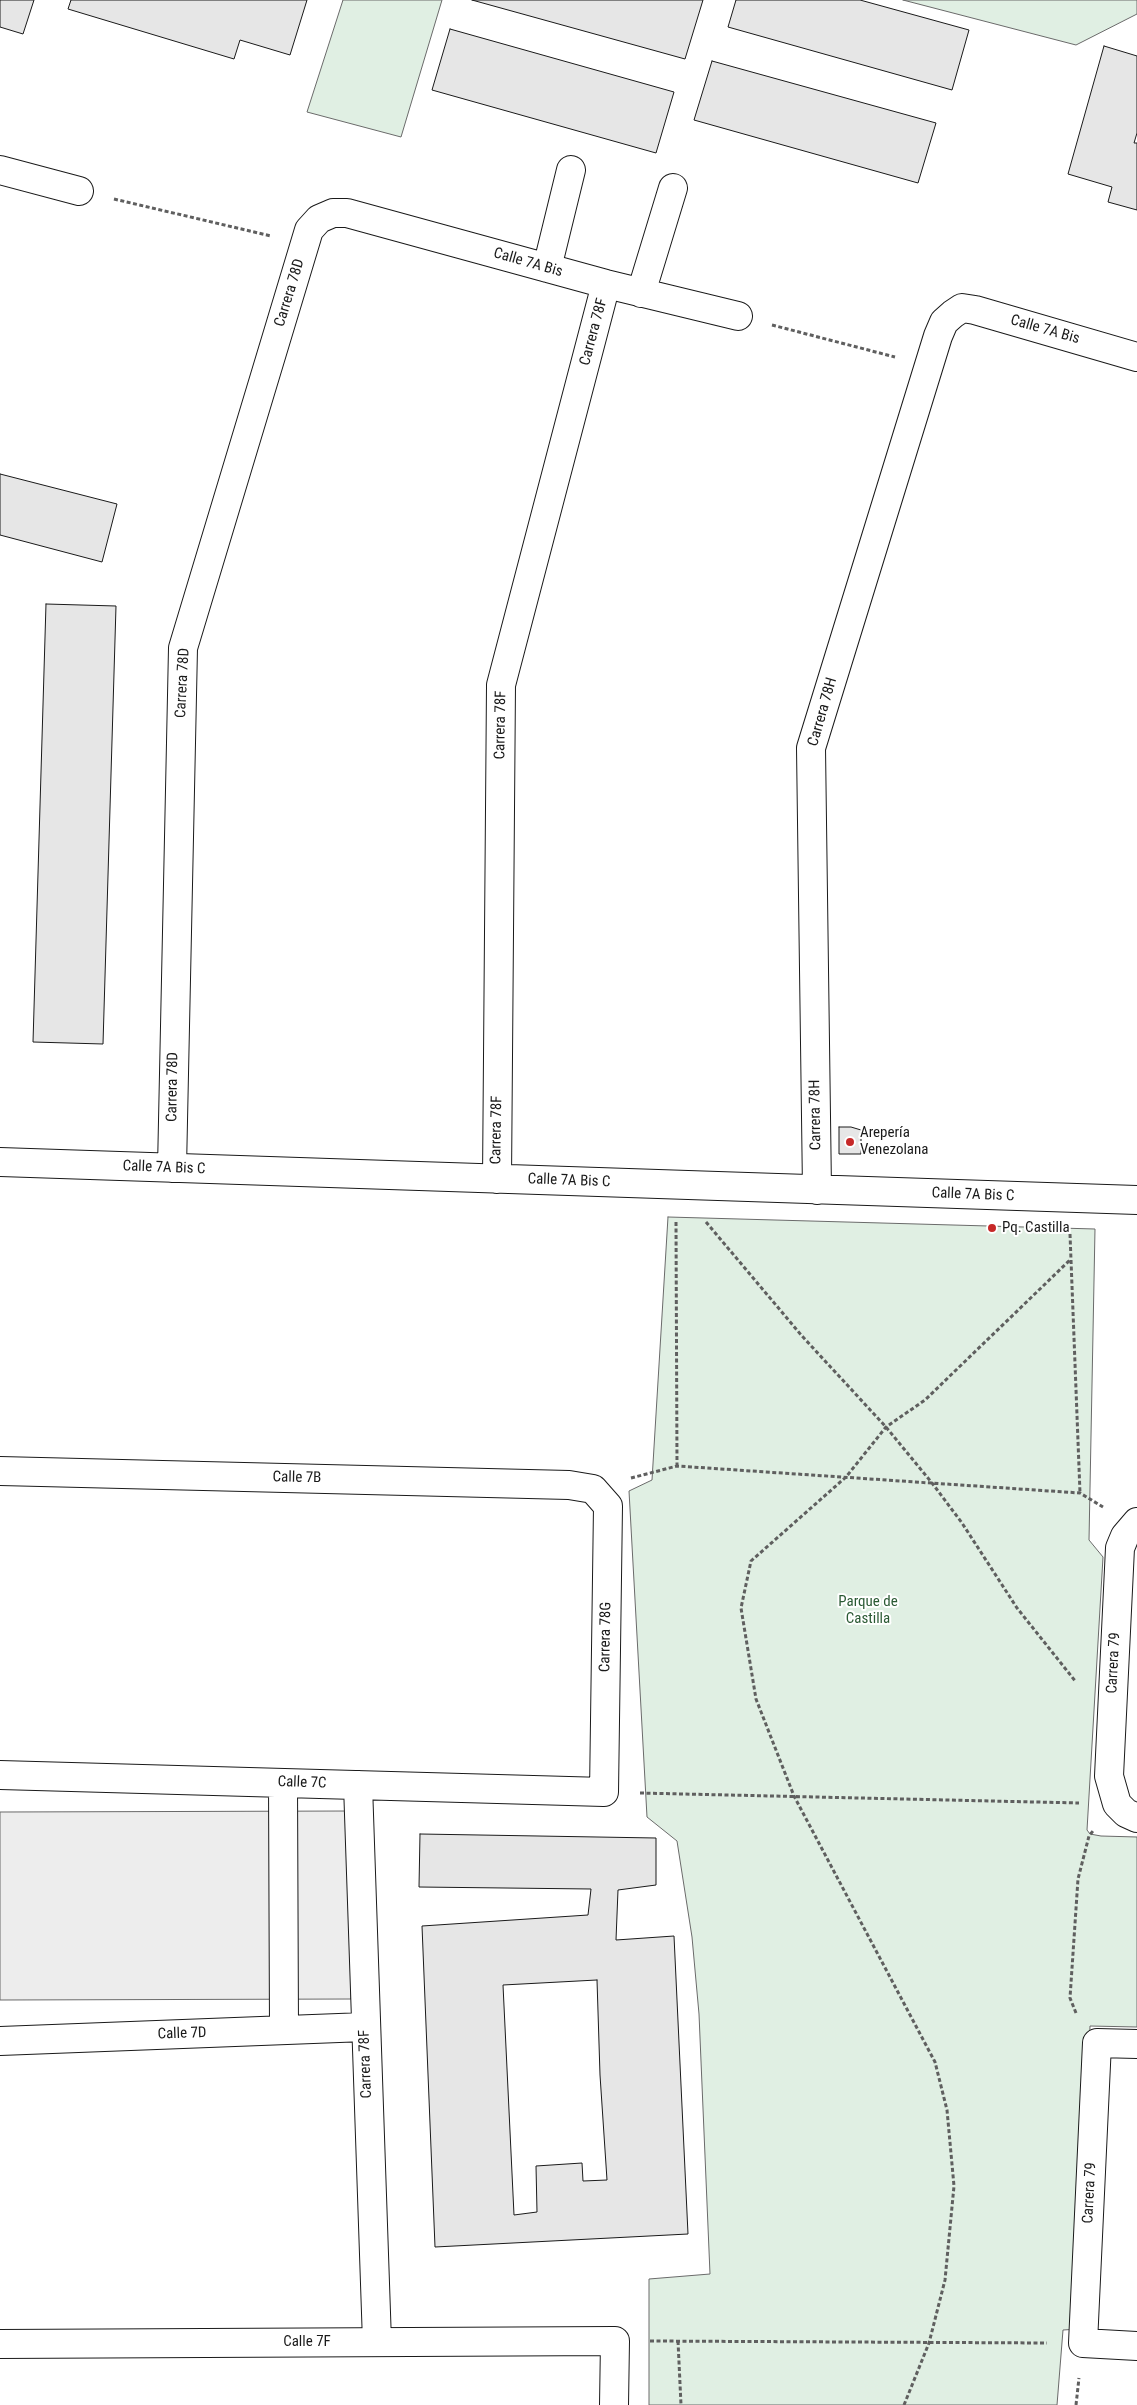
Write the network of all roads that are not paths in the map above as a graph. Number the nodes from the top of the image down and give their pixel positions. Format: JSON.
{"nodes":[{"id":1,"x":0,"y":170,"type":"edge"},
{"id":2,"x":571,"y":170,"type":"dead end"},
{"id":3,"x":673,"y":188,"type":"dead end"},
{"id":4,"x":79,"y":191,"type":"road end"},
{"id":5,"x":320,"y":219,"type":"joint"},
{"id":6,"x":547,"y":268,"type":"junction"},
{"id":7,"x":606,"y":284,"type":"junction"},
{"id":8,"x":641,"y":293,"type":"junction"},
{"id":9,"x":952,"y":314,"type":"joint"},
{"id":10,"x":738,"y":316,"type":"road end"},
{"id":11,"x":1137,"y":357,"type":"edge"},
{"id":12,"x":0,"y":1162,"type":"edge"},
{"id":13,"x":172,"y":1168,"type":"junction"},
{"id":14,"x":497,"y":1179,"type":"junction"},
{"id":15,"x":817,"y":1190,"type":"junction"},
{"id":16,"x":1137,"y":1200,"type":"edge"},
{"id":17,"x":0,"y":1470,"type":"edge"},
{"id":18,"x":593,"y":1489,"type":"joint"},
{"id":19,"x":1135,"y":1523,"type":"edge"},
{"id":20,"x":0,"y":1775,"type":"edge"},
{"id":21,"x":283,"y":1783,"type":"junction"},
{"id":22,"x":358,"y":1785,"type":"junction"},
{"id":23,"x":604,"y":1792,"type":"joint"},
{"id":24,"x":1127,"y":1811,"type":"edge"},
{"id":25,"x":365,"y":2027,"type":"junction"},
{"id":26,"x":284,"y":2030,"type":"junction"},
{"id":27,"x":0,"y":2041,"type":"edge"},
{"id":28,"x":1137,"y":2044,"type":"edge"},
{"id":29,"x":377,"y":2342,"type":"junction"},
{"id":30,"x":0,"y":2344,"type":"edge"},
{"id":31,"x":1137,"y":2346,"type":"edge"},
{"id":32,"x":614,"y":2405,"type":"edge"}],
"edges":[{"from":1,"to":4,"type":"street"},
{"from":2,"to":6,"type":"street"},
{"from":3,"to":8,"type":"street"},
{"from":5,"to":6,"type":"street","name":"Calle 7A Bis"},
{"from":5,"to":13,"type":"street","name":"Carrera 78D"},
{"from":6,"to":7,"type":"street","name":"Calle 7A Bis"},
{"from":7,"to":8,"type":"street","name":"Calle 7A Bis"},
{"from":7,"to":14,"type":"street","name":"Carrera 78F"},
{"from":8,"to":10,"type":"street","name":"Calle 7A Bis"},
{"from":9,"to":11,"type":"street","name":"Calle 7A Bis"},
{"from":9,"to":15,"type":"street","name":"Carrera 78H"},
{"from":12,"to":13,"type":"street","name":"Calle 7A Bis C"},
{"from":13,"to":14,"type":"street","name":"Calle 7A Bis C"},
{"from":14,"to":15,"type":"street","name":"Calle 7A Bis C"},
{"from":15,"to":16,"type":"street","name":"Calle 7A Bis C"},
{"from":17,"to":18,"type":"street","name":"Calle 7B"},
{"from":18,"to":23,"type":"street","name":"Carrera 78G"},
{"from":19,"to":24,"type":"street","name":"Carrera 79"},
{"from":20,"to":21,"type":"street","name":"Calle 7C"},
{"from":21,"to":22,"type":"street","name":"Calle 7C"},
{"from":21,"to":26,"type":"street"},
{"from":22,"to":23,"type":"street","name":"Calle 7C"},
{"from":22,"to":25,"type":"street","name":"Carrera 78F"},
{"from":25,"to":26,"type":"street","name":"Calle 7D"},
{"from":25,"to":29,"type":"street","name":"Carrera 78F"},
{"from":26,"to":27,"type":"street","name":"Calle 7D"},
{"from":28,"to":31,"type":"street","name":"Carrera 79"},
{"from":29,"to":30,"type":"street","name":"Calle 7F"},
{"from":29,"to":32,"type":"street","name":"Calle 7F"}]}
